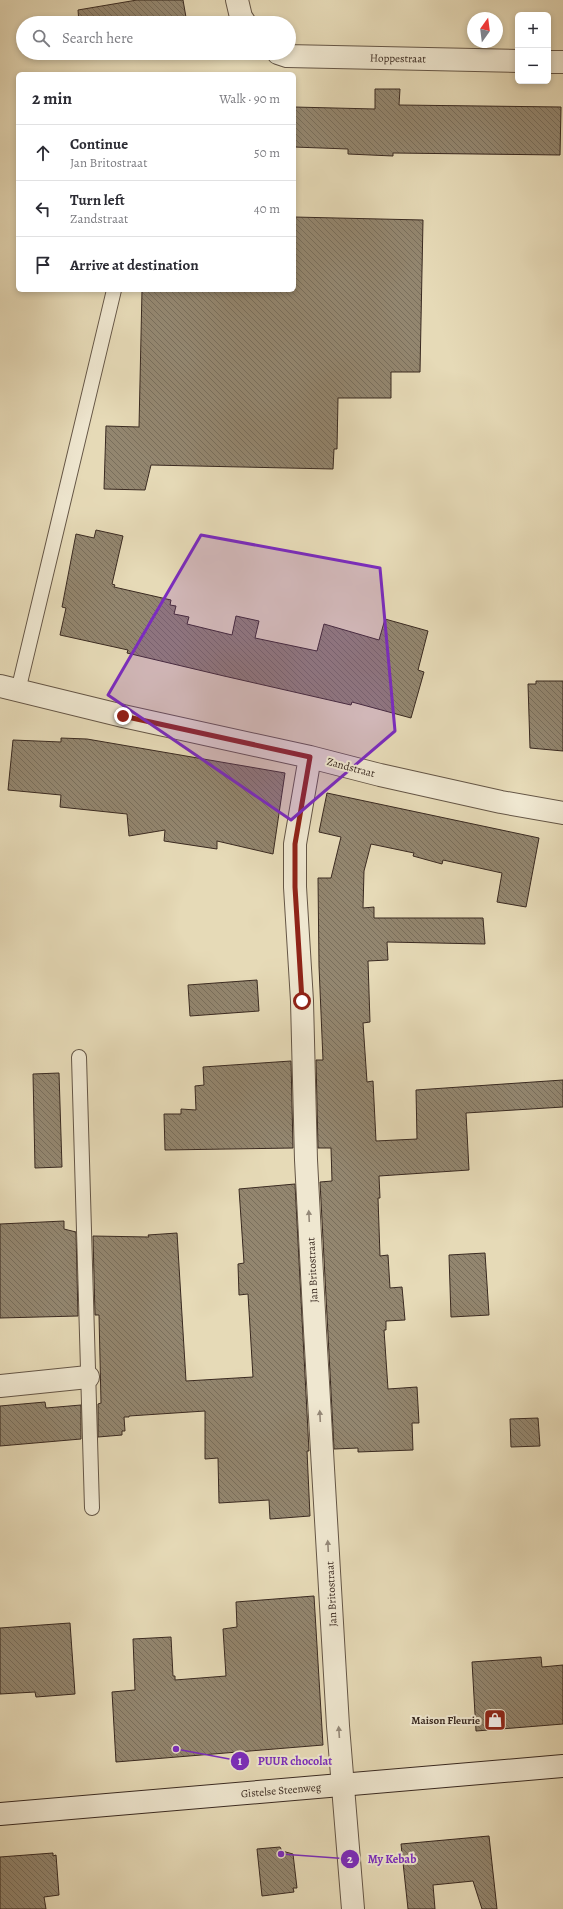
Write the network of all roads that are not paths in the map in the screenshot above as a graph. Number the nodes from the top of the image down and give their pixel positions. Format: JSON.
{"nodes":[{"id":1,"x":237,"y":0,"type":"edge"},
{"id":2,"x":241,"y":16,"type":"edge"},
{"id":3,"x":296,"y":56,"type":"edge"},
{"id":4,"x":515,"y":61,"type":"edge"},
{"id":5,"x":551,"y":62,"type":"edge"},
{"id":6,"x":563,"y":62,"type":"edge"},
{"id":7,"x":113,"y":292,"type":"edge"},
{"id":8,"x":9,"y":688,"type":"edge"},
{"id":9,"x":310,"y":757,"type":"junction"},
{"id":10,"x":563,"y":812,"type":"edge"},
{"id":11,"x":78,"y":1057,"type":"dead end"},
{"id":12,"x":88,"y":1377,"type":"junction"},
{"id":13,"x":0,"y":1386,"type":"edge"},
{"id":14,"x":92,"y":1508,"type":"dead end"},
{"id":15,"x":563,"y":1766,"type":"edge"},
{"id":16,"x":342,"y":1784,"type":"junction"},
{"id":17,"x":0,"y":1814,"type":"edge"},
{"id":18,"x":353,"y":1909,"type":"edge"}],
"edges":[{"from":1,"to":2,"type":"street"},
{"from":3,"to":4,"type":"street","name":"Hoppestraat"},
{"from":5,"to":6,"type":"street"},
{"from":7,"to":8,"type":"lane"},
{"from":8,"to":9,"type":"street","name":"Zandstraat"},
{"from":9,"to":10,"type":"street","name":"Zandstraat"},
{"from":16,"to":9,"type":"street","name":"Jan Britostraat","one_way":true},
{"from":11,"to":12,"type":"lane"},
{"from":12,"to":13,"type":"street"},
{"from":12,"to":14,"type":"lane"},
{"from":15,"to":16,"type":"street","name":"Gistelse Steenweg"},
{"from":16,"to":17,"type":"street","name":"Gistelse Steenweg"},
{"from":16,"to":18,"type":"street","name":"Jan Britostraat"}]}
